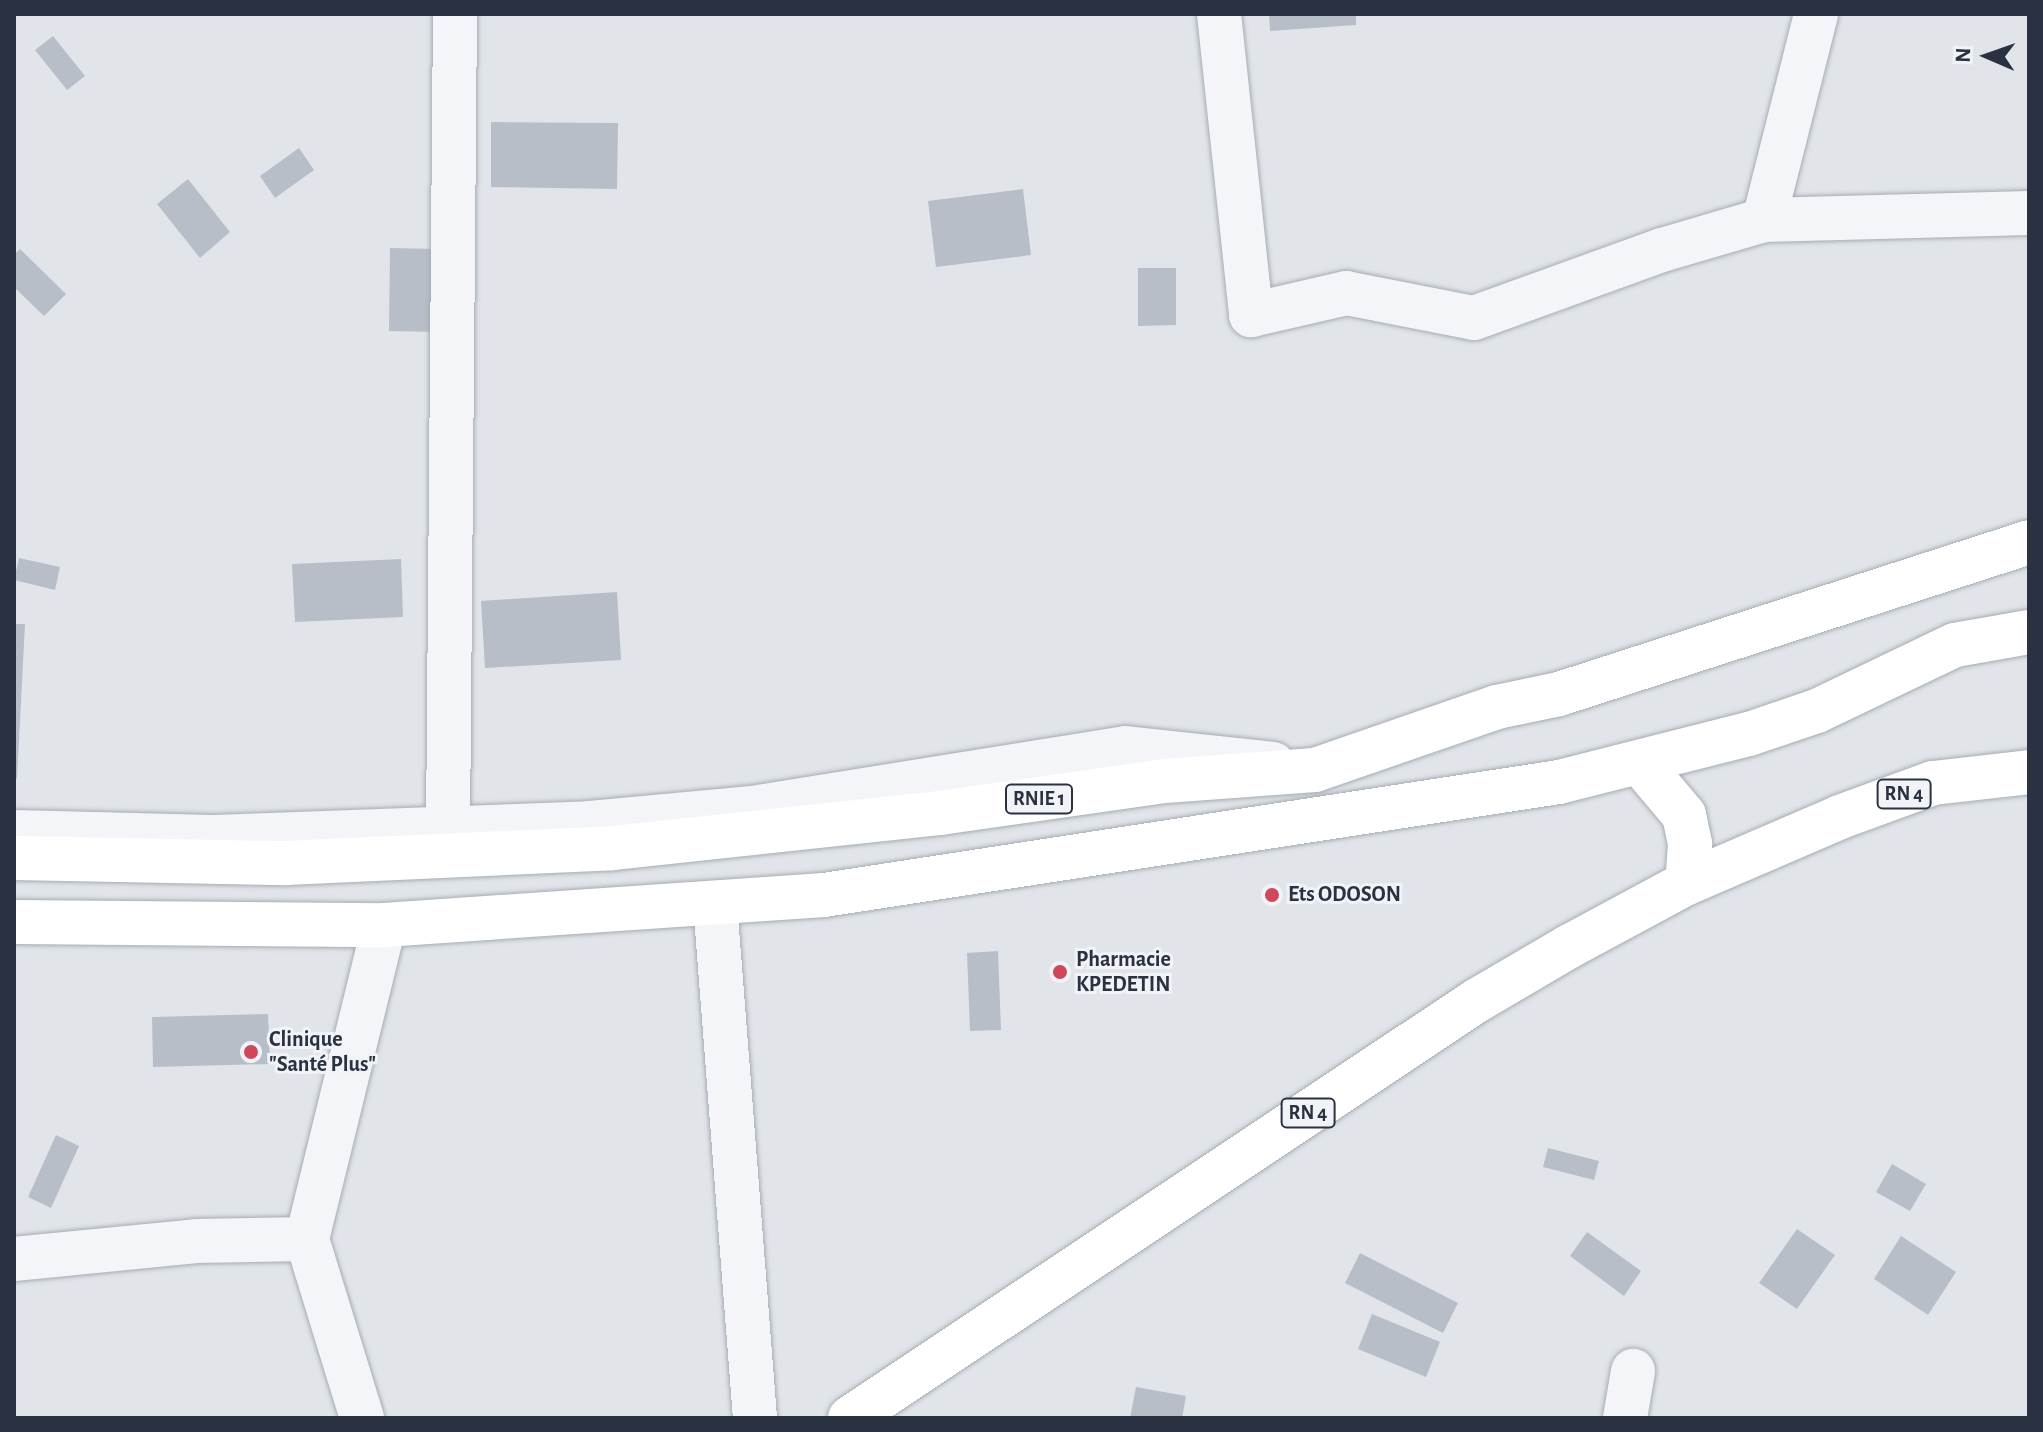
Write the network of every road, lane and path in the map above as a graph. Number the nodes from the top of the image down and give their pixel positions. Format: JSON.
{"nodes":[{"id":1,"x":455,"y":14,"type":"edge"},
{"id":2,"x":1219,"y":14,"type":"edge"},
{"id":3,"x":1816,"y":14,"type":"edge"},
{"id":4,"x":2029,"y":213,"type":"edge"},
{"id":5,"x":1764,"y":220,"type":"junction"},
{"id":6,"x":2029,"y":542,"type":"edge"},
{"id":7,"x":2029,"y":632,"type":"edge"},
{"id":8,"x":1641,"y":764,"type":"junction"},
{"id":9,"x":1315,"y":770,"type":"junction"},
{"id":10,"x":2029,"y":772,"type":"edge"},
{"id":11,"x":448,"y":830,"type":"junction"},
{"id":12,"x":14,"y":832,"type":"edge"},
{"id":13,"x":14,"y":858,"type":"edge"},
{"id":14,"x":1687,"y":883,"type":"junction"},
{"id":15,"x":715,"y":903,"type":"junction"},
{"id":16,"x":14,"y":922,"type":"edge"},
{"id":17,"x":384,"y":925,"type":"junction"},
{"id":18,"x":307,"y":1239,"type":"junction"},
{"id":19,"x":14,"y":1259,"type":"edge"},
{"id":20,"x":1633,"y":1371,"type":"dead end"},
{"id":21,"x":362,"y":1418,"type":"edge"},
{"id":22,"x":755,"y":1418,"type":"edge"},
{"id":23,"x":850,"y":1418,"type":"edge"},
{"id":24,"x":1625,"y":1418,"type":"edge"}],
"edges":[{"from":1,"to":11,"type":"street"},
{"from":2,"to":5,"type":"street"},
{"from":3,"to":5,"type":"street"},
{"from":4,"to":5,"type":"street"},
{"from":6,"to":9,"type":"main road","number":"RNIE 1"},
{"from":7,"to":8,"type":"main road"},
{"from":8,"to":14,"type":"main road"},
{"from":8,"to":15,"type":"main road"},
{"from":9,"to":11,"type":"street"},
{"from":9,"to":13,"type":"main road","number":"RNIE 1"},
{"from":10,"to":14,"type":"main road","number":"RN 4"},
{"from":11,"to":12,"type":"street"},
{"from":14,"to":23,"type":"main road","number":"RN 4"},
{"from":15,"to":17,"type":"main road"},
{"from":15,"to":22,"type":"street"},
{"from":16,"to":17,"type":"main road"},
{"from":17,"to":18,"type":"street"},
{"from":18,"to":19,"type":"street"},
{"from":18,"to":21,"type":"street"},
{"from":20,"to":24,"type":"street"}]}
